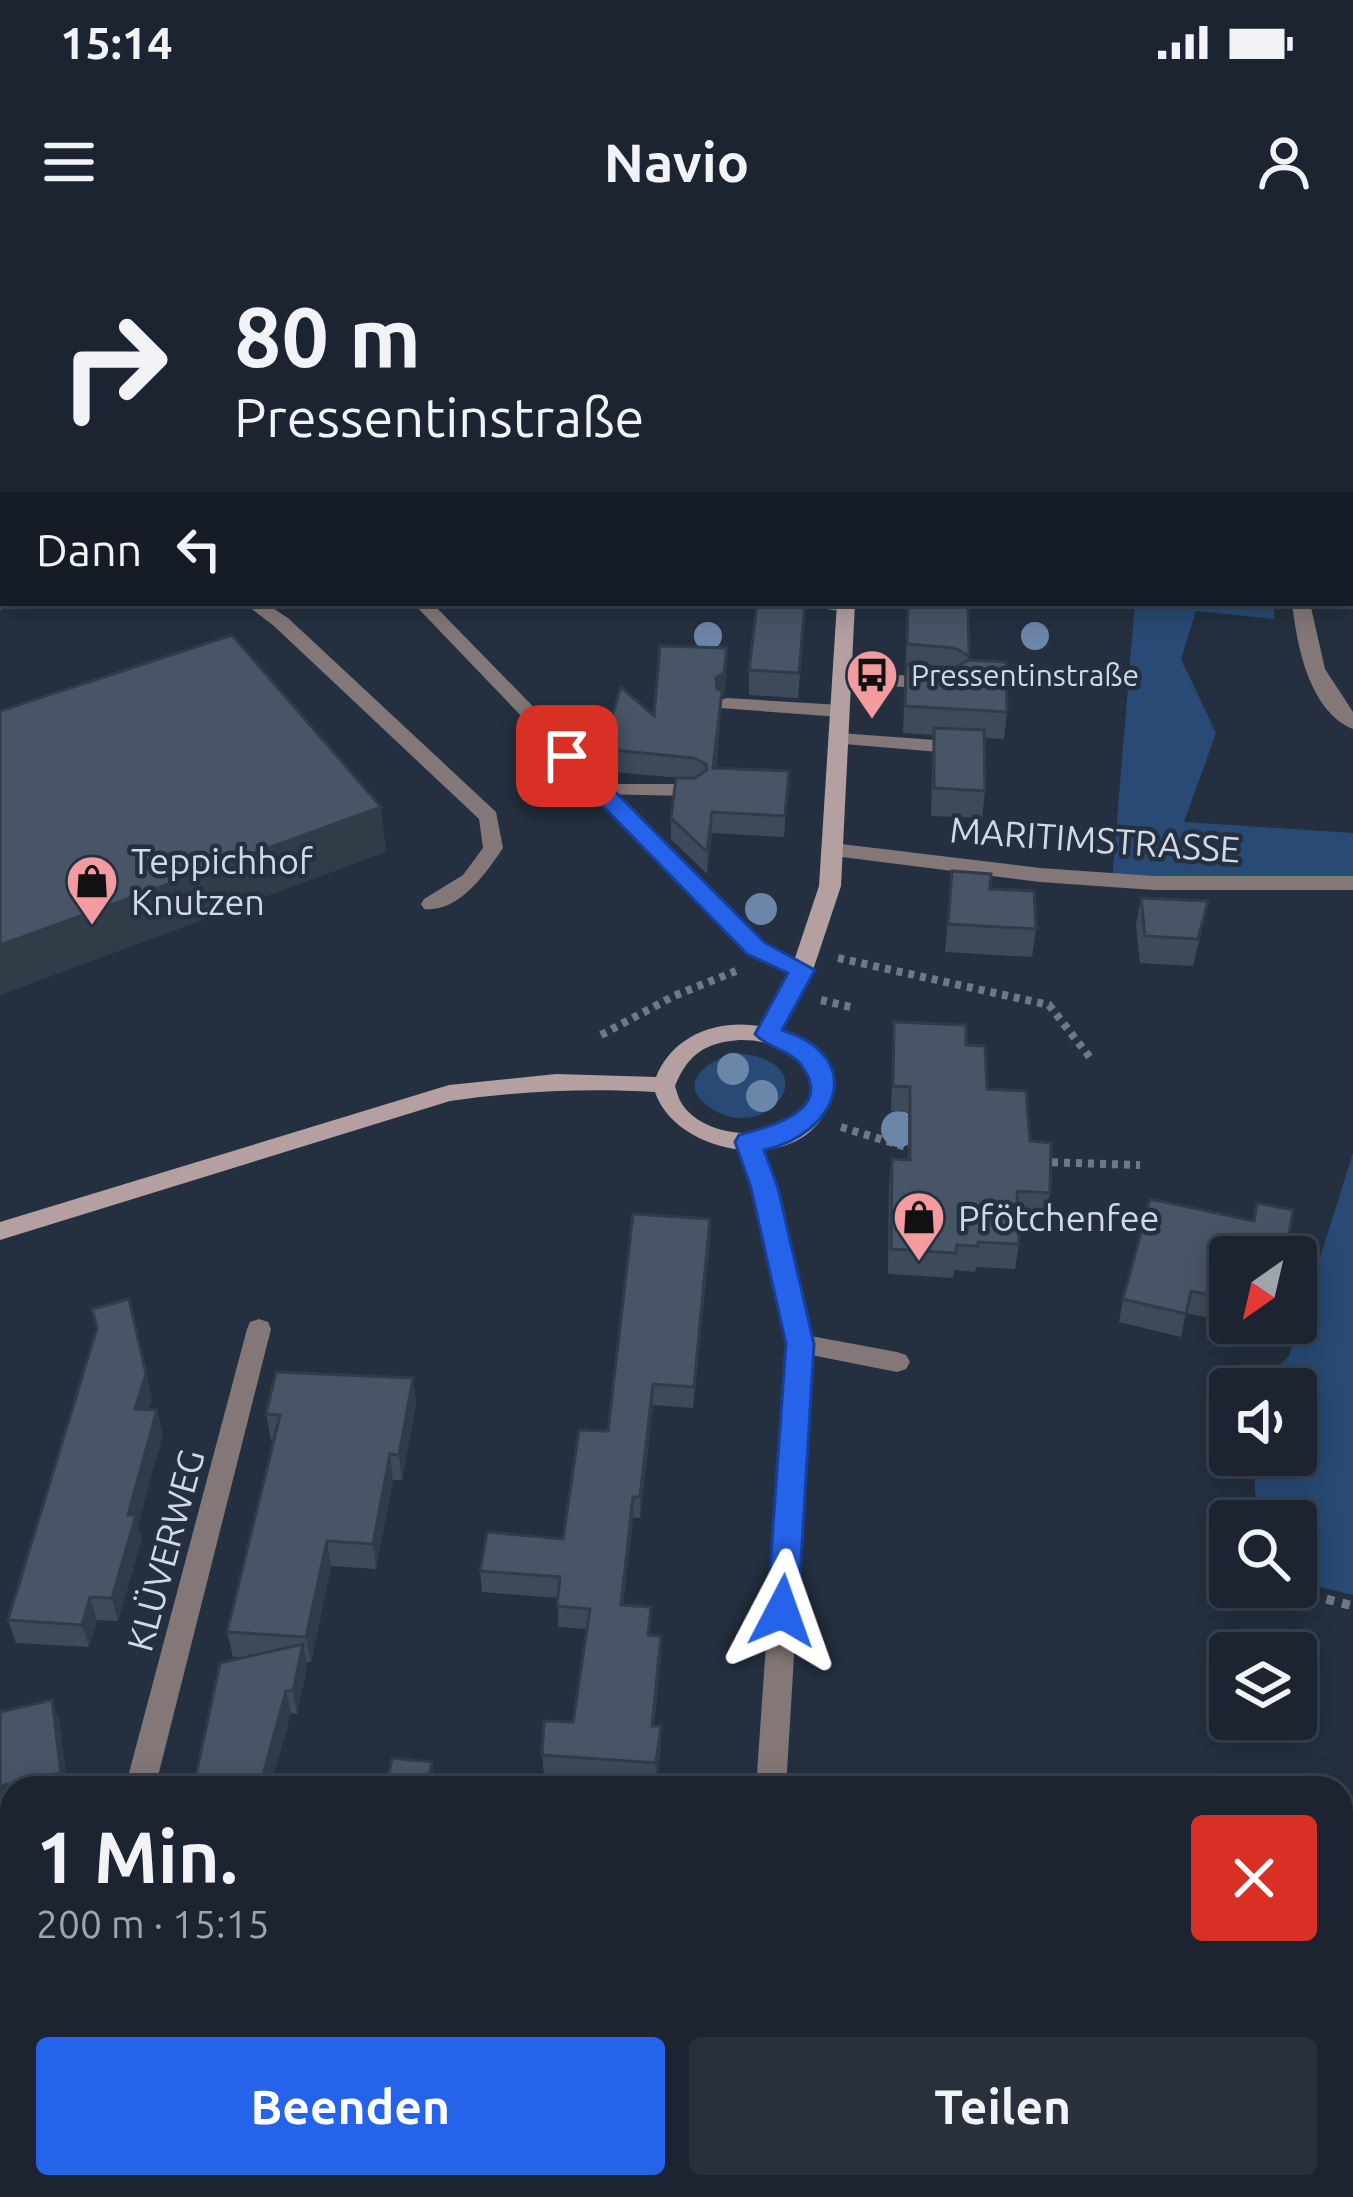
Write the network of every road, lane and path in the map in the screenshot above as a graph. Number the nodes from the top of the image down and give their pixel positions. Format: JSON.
{"nodes":[{"id":1,"x":257,"y":606,"type":"edge"},
{"id":2,"x":425,"y":606,"type":"edge"},
{"id":3,"x":846,"y":606,"type":"edge"},
{"id":4,"x":1302,"y":606,"type":"edge"},
{"id":5,"x":842,"y":677,"type":"junction"},
{"id":6,"x":952,"y":685,"type":"edge"},
{"id":7,"x":727,"y":704,"type":"edge"},
{"id":8,"x":840,"y":711,"type":"junction"},
{"id":9,"x":1353,"y":723,"type":"edge"},
{"id":10,"x":838,"y":739,"type":"junction"},
{"id":11,"x":977,"y":749,"type":"edge"},
{"id":12,"x":599,"y":790,"type":"junction"},
{"id":13,"x":693,"y":790,"type":"edge"},
{"id":14,"x":833,"y":850,"type":"junction"},
{"id":15,"x":1353,"y":883,"type":"edge"},
{"id":16,"x":432,"y":904,"type":"dead end"},
{"id":17,"x":771,"y":957,"type":"junction"},
{"id":18,"x":806,"y":960,"type":"junction"},
{"id":19,"x":767,"y":1034,"type":"junction"},
{"id":20,"x":601,"y":1036,"type":"dead end"},
{"id":21,"x":1092,"y":1060,"type":"dead end"},
{"id":22,"x":664,"y":1085,"type":"junction"},
{"id":23,"x":814,"y":1114,"type":"junction"},
{"id":24,"x":748,"y":1142,"type":"junction"},
{"id":25,"x":928,"y":1153,"type":"edge"},
{"id":26,"x":1021,"y":1162,"type":"edge"},
{"id":27,"x":1140,"y":1165,"type":"dead end"},
{"id":28,"x":0,"y":1231,"type":"edge"},
{"id":29,"x":259,"y":1329,"type":"dead end"},
{"id":30,"x":800,"y":1344,"type":"junction"},
{"id":31,"x":897,"y":1362,"type":"dead end"},
{"id":32,"x":1317,"y":1597,"type":"edge"},
{"id":33,"x":1353,"y":1606,"type":"edge"},
{"id":34,"x":143,"y":1776,"type":"edge"},
{"id":35,"x":772,"y":1776,"type":"edge"}],
"edges":[{"from":1,"to":16,"type":"street"},
{"from":2,"to":12,"type":"street"},
{"from":3,"to":5,"type":"street"},
{"from":4,"to":9,"type":"street"},
{"from":5,"to":6,"type":"street"},
{"from":5,"to":8,"type":"street"},
{"from":7,"to":8,"type":"street"},
{"from":8,"to":10,"type":"street"},
{"from":10,"to":11,"type":"street"},
{"from":10,"to":14,"type":"street"},
{"from":12,"to":13,"type":"street"},
{"from":12,"to":17,"type":"street"},
{"from":14,"to":15,"type":"street","name":"MARITIMSTRASSE"},
{"from":14,"to":18,"type":"street"},
{"from":17,"to":18,"type":"street"},
{"from":17,"to":20,"type":"path"},
{"from":18,"to":19,"type":"street"},
{"from":18,"to":21,"type":"path"},
{"from":19,"to":22,"type":"street"},
{"from":19,"to":23,"type":"street"},
{"from":22,"to":24,"type":"street"},
{"from":22,"to":28,"type":"street"},
{"from":23,"to":24,"type":"street"},
{"from":23,"to":25,"type":"path"},
{"from":24,"to":30,"type":"street"},
{"from":26,"to":27,"type":"path"},
{"from":29,"to":34,"type":"street","name":"KLÜVERWEG"},
{"from":30,"to":31,"type":"street"},
{"from":30,"to":35,"type":"street"},
{"from":32,"to":33,"type":"path"}]}
